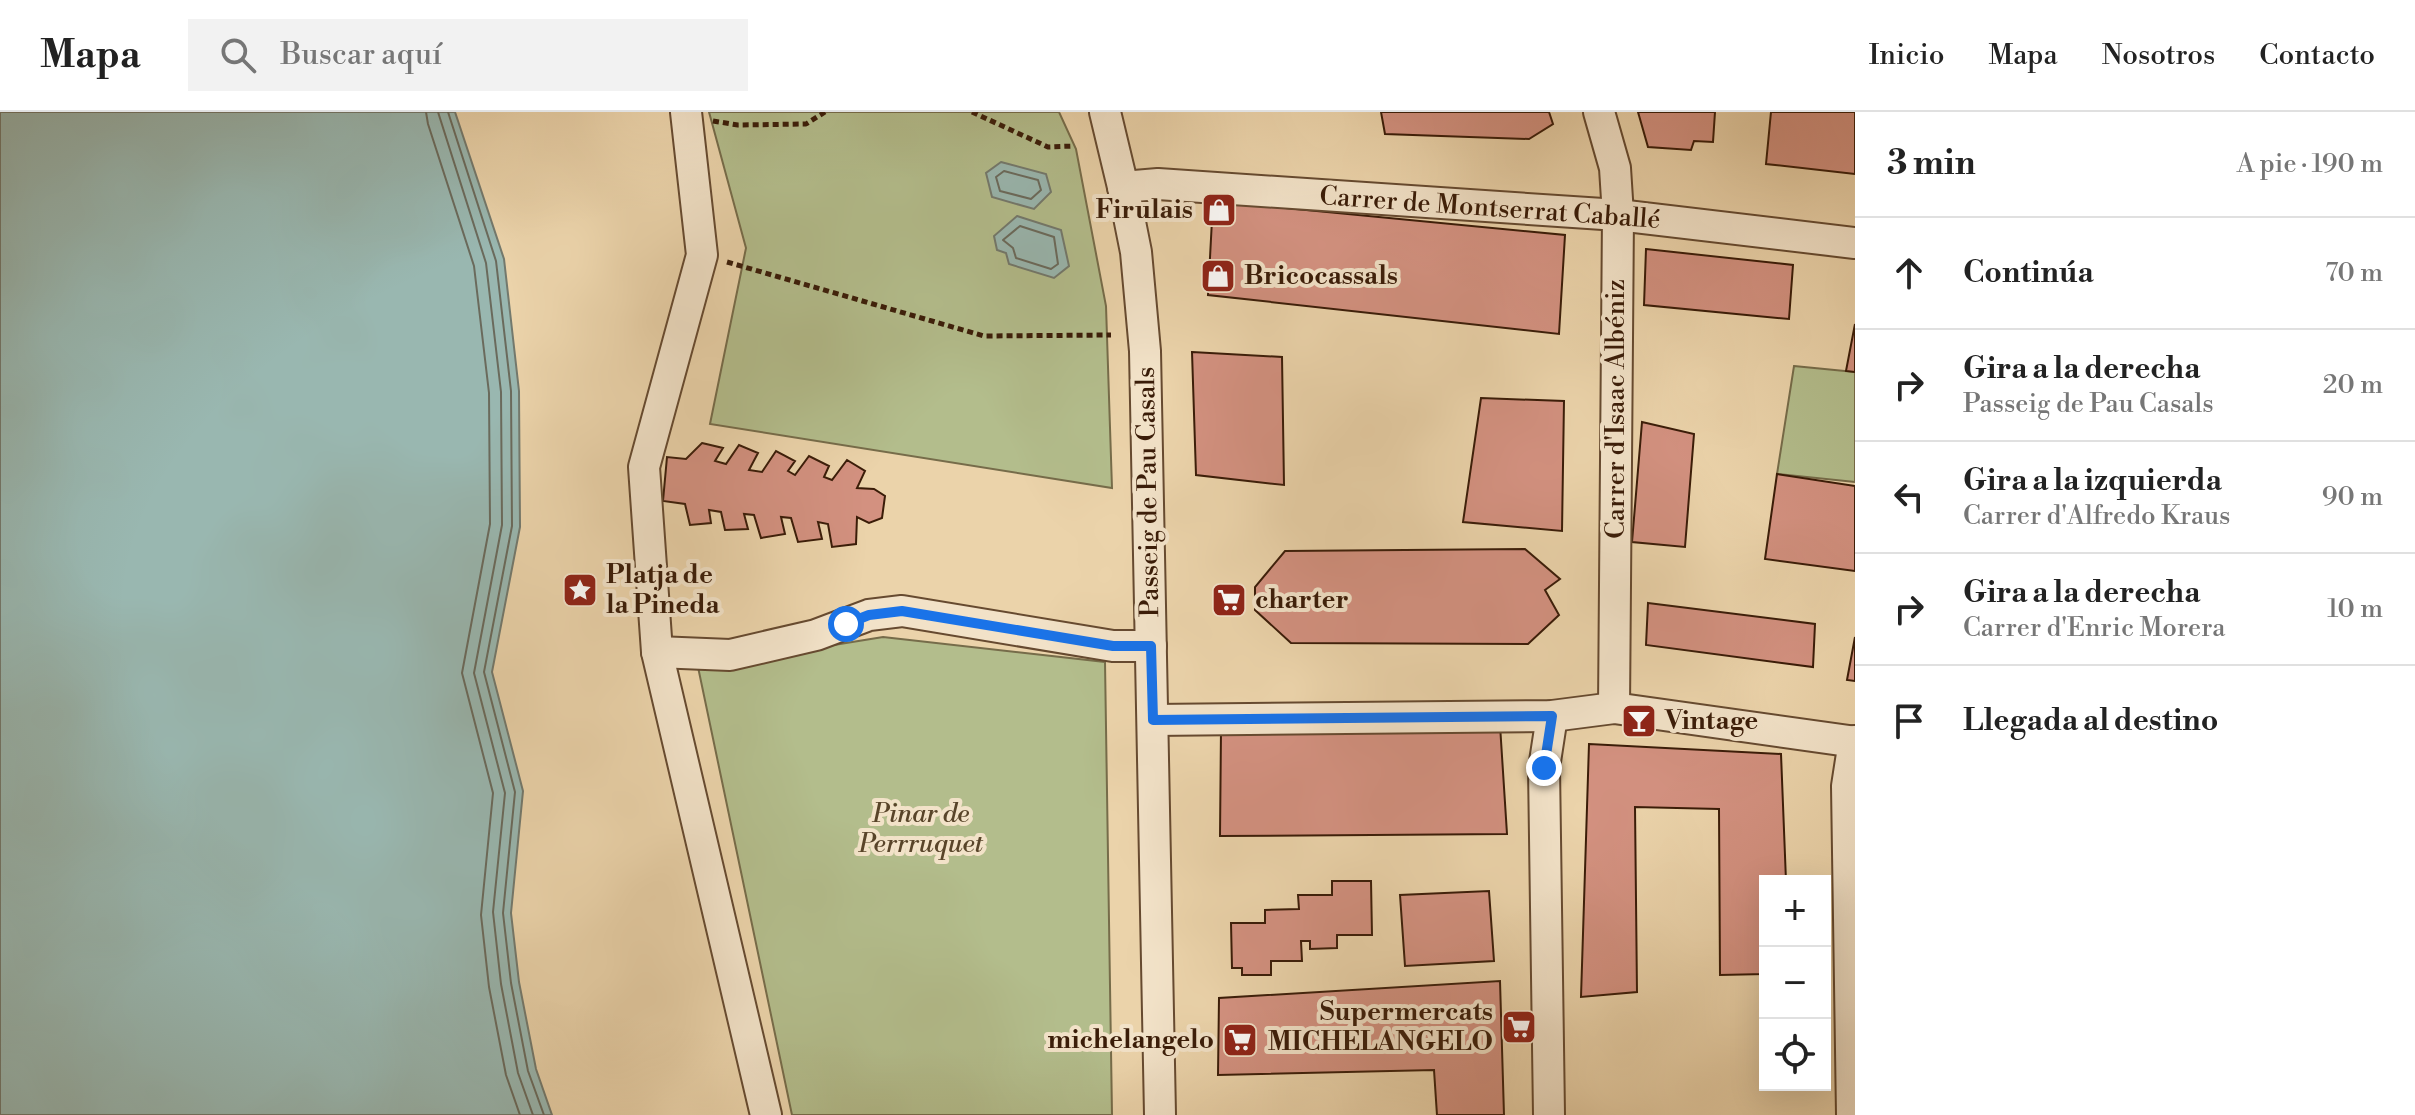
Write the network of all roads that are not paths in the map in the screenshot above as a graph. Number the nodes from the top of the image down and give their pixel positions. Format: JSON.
{"nodes":[{"id":1,"x":1105,"y":112,"type":"edge"},
{"id":2,"x":1599,"y":112,"type":"edge"},
{"id":3,"x":686,"y":114,"type":"edge"},
{"id":4,"x":1123,"y":187,"type":"junction"},
{"id":5,"x":1618,"y":215,"type":"junction"},
{"id":6,"x":1855,"y":243,"type":"edge"},
{"id":7,"x":1151,"y":646,"type":"junction"},
{"id":8,"x":657,"y":652,"type":"junction"},
{"id":9,"x":1614,"y":708,"type":"junction"},
{"id":10,"x":1552,"y":716,"type":"junction"},
{"id":11,"x":1153,"y":720,"type":"junction"},
{"id":12,"x":1854,"y":742,"type":"edge"},
{"id":13,"x":766,"y":1115,"type":"edge"},
{"id":14,"x":1160,"y":1115,"type":"edge"},
{"id":15,"x":1549,"y":1115,"type":"edge"},
{"id":16,"x":1852,"y":1115,"type":"edge"}],
"edges":[{"from":1,"to":4,"type":"street","name":"Passeig de Pau Casals"},
{"from":2,"to":5,"type":"street","name":"Carrer d'Isaac Albéniz"},
{"from":3,"to":8,"type":"street"},
{"from":4,"to":5,"type":"street","name":"Carrer de Montserrat Caballé"},
{"from":4,"to":7,"type":"street","name":"Passeig de Pau Casals"},
{"from":5,"to":6,"type":"street","name":"Carrer de Montserrat Caballé"},
{"from":5,"to":9,"type":"street","name":"Carrer d'Isaac Albéniz"},
{"from":7,"to":8,"type":"street"},
{"from":7,"to":11,"type":"street","name":"Passeig de Pau Casals"},
{"from":8,"to":13,"type":"street"},
{"from":9,"to":10,"type":"street"},
{"from":9,"to":12,"type":"street"},
{"from":10,"to":11,"type":"street"},
{"from":10,"to":15,"type":"street"},
{"from":11,"to":14,"type":"street","name":"Passeig de Pau Casals"},
{"from":12,"to":16,"type":"street"}]}
